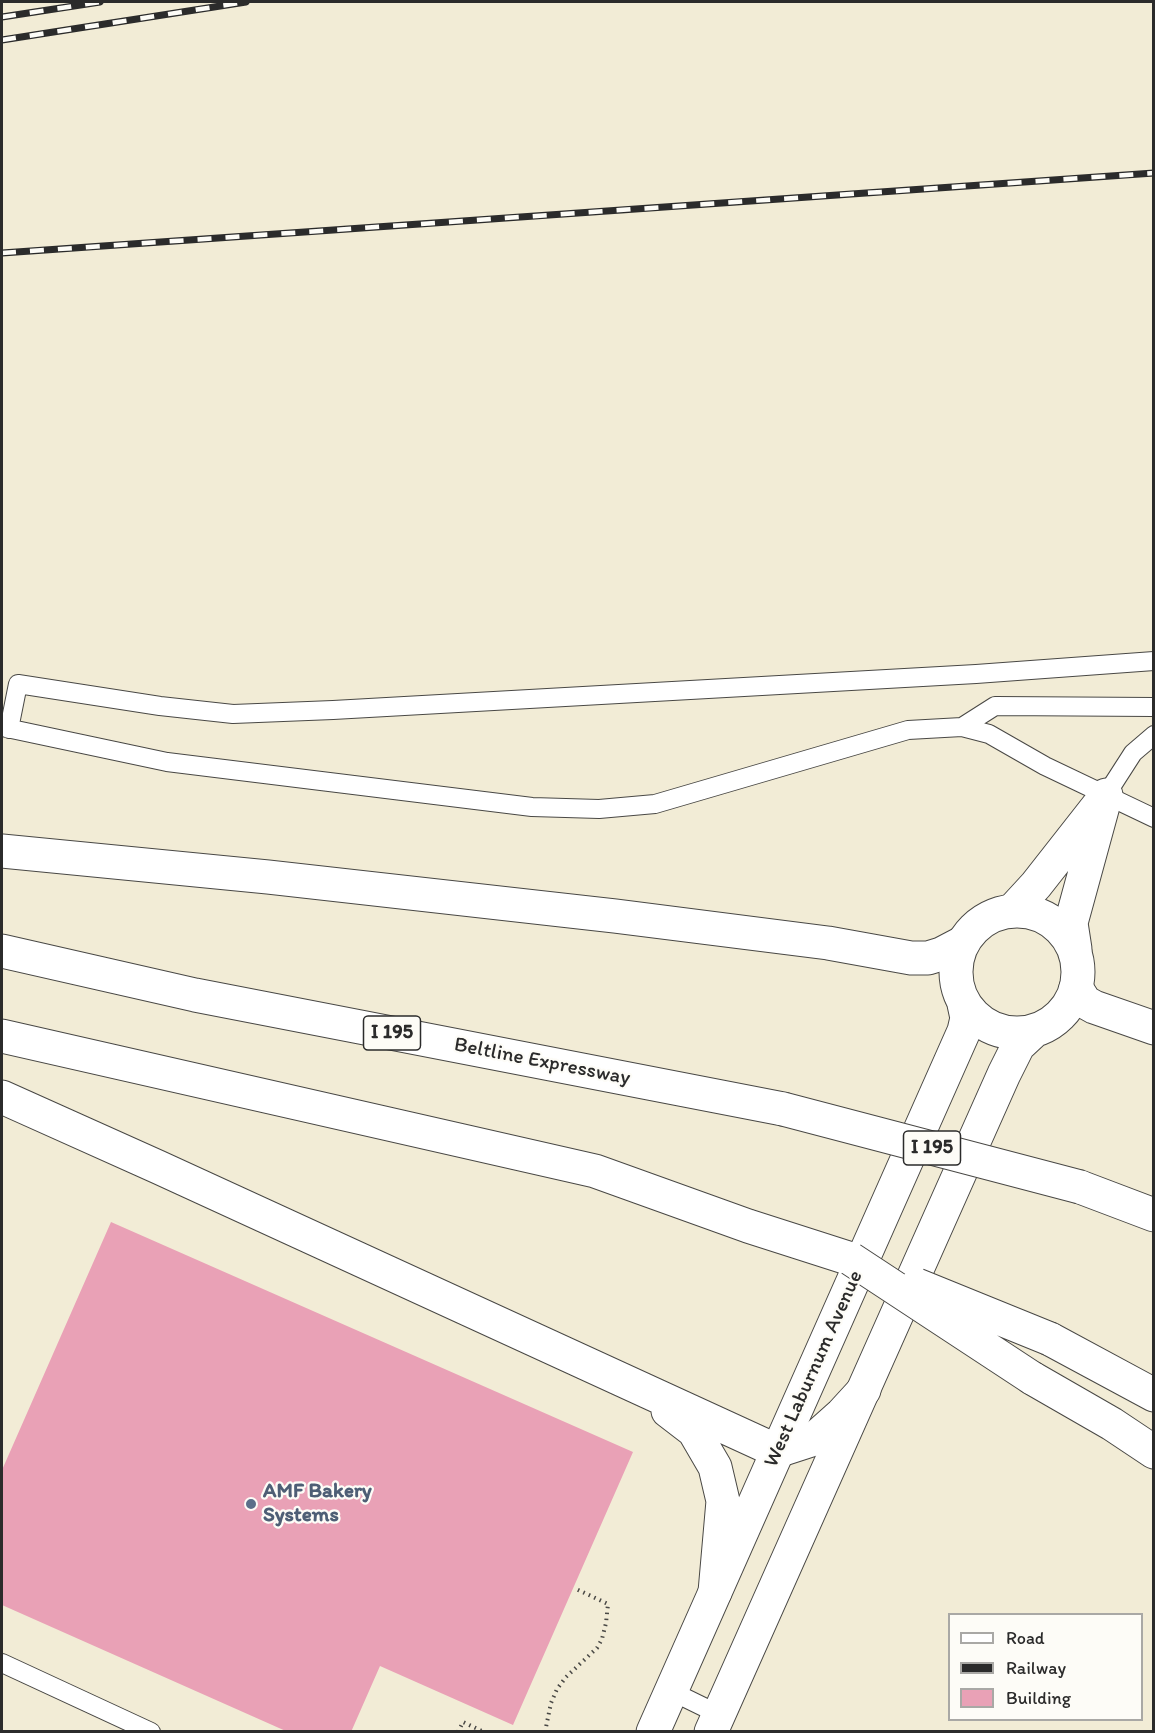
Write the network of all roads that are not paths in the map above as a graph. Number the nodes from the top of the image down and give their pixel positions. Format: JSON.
{"nodes":[{"id":1,"x":1154,"y":661,"type":"edge"},
{"id":2,"x":1154,"y":707,"type":"edge"},
{"id":3,"x":962,"y":727,"type":"junction"},
{"id":4,"x":5,"y":728,"type":"edge"},
{"id":5,"x":1154,"y":735,"type":"edge"},
{"id":6,"x":1106,"y":795,"type":"junction"},
{"id":7,"x":1154,"y":818,"type":"edge"},
{"id":8,"x":2,"y":851,"type":"edge"},
{"id":9,"x":1013,"y":910,"type":"junction"},
{"id":10,"x":962,"y":943,"type":"junction"},
{"id":11,"x":1075,"y":949,"type":"junction"},
{"id":12,"x":2,"y":951,"type":"edge"},
{"id":13,"x":1076,"y":988,"type":"junction"},
{"id":14,"x":964,"y":1004,"type":"junction"},
{"id":15,"x":1154,"y":1028,"type":"edge"},
{"id":16,"x":1033,"y":1032,"type":"junction"},
{"id":17,"x":2,"y":1036,"type":"edge"},
{"id":18,"x":2,"y":1097,"type":"edge"},
{"id":19,"x":1080,"y":1186,"type":"junction"},
{"id":20,"x":1154,"y":1201,"type":"edge"},
{"id":21,"x":1154,"y":1215,"type":"edge"},
{"id":22,"x":856,"y":1262,"type":"junction"},
{"id":23,"x":633,"y":1385,"type":"junction"},
{"id":24,"x":864,"y":1390,"type":"junction"},
{"id":25,"x":1154,"y":1395,"type":"edge"},
{"id":26,"x":777,"y":1451,"type":"junction"},
{"id":27,"x":1154,"y":1452,"type":"edge"},
{"id":28,"x":715,"y":1592,"type":"junction"},
{"id":29,"x":2,"y":1663,"type":"edge"},
{"id":30,"x":671,"y":1691,"type":"junction"},
{"id":31,"x":714,"y":1723,"type":"edge"},
{"id":32,"x":151,"y":1731,"type":"edge"},
{"id":33,"x":653,"y":1731,"type":"edge"}],
"edges":[{"from":1,"to":4,"type":"lane"},
{"from":2,"to":3,"type":"lane"},
{"from":3,"to":4,"type":"lane"},
{"from":3,"to":6,"type":"lane"},
{"from":5,"to":6,"type":"lane"},
{"from":6,"to":7,"type":"lane"},
{"from":6,"to":9,"type":"main road"},
{"from":6,"to":11,"type":"main road"},
{"from":8,"to":10,"type":"main road"},
{"from":9,"to":10,"type":"main road"},
{"from":9,"to":11,"type":"main road"},
{"from":10,"to":14,"type":"main road","name":"West Laburnum Avenue"},
{"from":11,"to":13,"type":"main road"},
{"from":12,"to":19,"type":"main road","name":"Beltline Expressway","number":"I 195","bridge":true},
{"from":13,"to":15,"type":"main road"},
{"from":13,"to":16,"type":"main road"},
{"from":14,"to":16,"type":"main road"},
{"from":14,"to":22,"type":"main road","name":"West Laburnum Avenue"},
{"from":16,"to":24,"type":"main road"},
{"from":17,"to":22,"type":"main road"},
{"from":18,"to":23,"type":"main road"},
{"from":19,"to":20,"type":"main road"},
{"from":19,"to":21,"type":"main road"},
{"from":22,"to":25,"type":"main road","bridge":true},
{"from":22,"to":26,"type":"main road","name":"West Laburnum Avenue"},
{"from":22,"to":27,"type":"main road","bridge":true},
{"from":23,"to":26,"type":"main road"},
{"from":23,"to":28,"type":"main road"},
{"from":24,"to":26,"type":"main road"},
{"from":24,"to":31,"type":"main road"},
{"from":26,"to":28,"type":"main road","name":"West Laburnum Avenue"},
{"from":28,"to":30,"type":"main road","name":"West Laburnum Avenue"},
{"from":29,"to":32,"type":"lane"},
{"from":30,"to":31,"type":"lane"},
{"from":30,"to":33,"type":"main road","name":"West Laburnum Avenue"}]}
